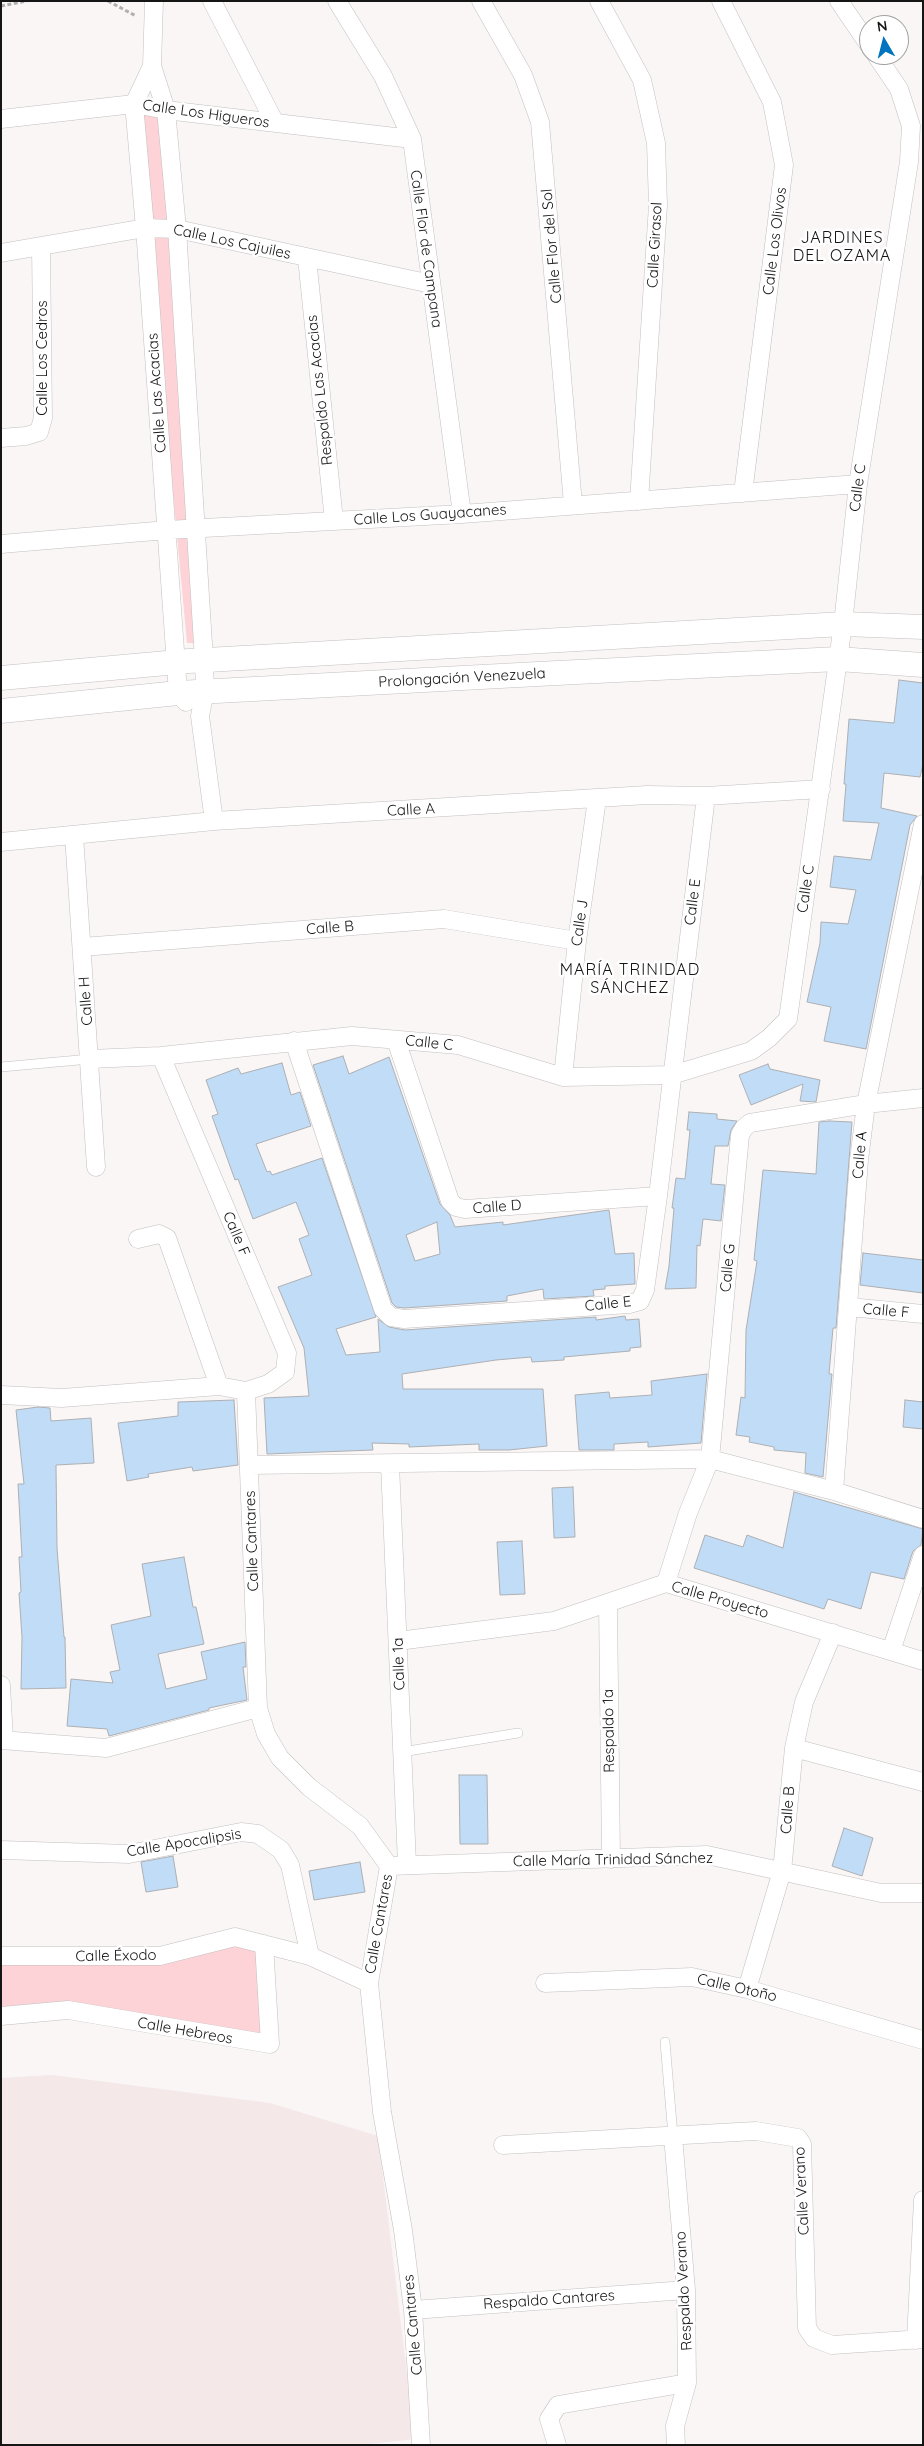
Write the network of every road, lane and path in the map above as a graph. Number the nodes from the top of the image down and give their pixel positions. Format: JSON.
{"nodes":[{"id":1,"x":27,"y":1,"type":"edge"},
{"id":2,"x":108,"y":1,"type":"edge"},
{"id":3,"x":154,"y":1,"type":"edge"},
{"id":4,"x":212,"y":1,"type":"edge"},
{"id":5,"x":337,"y":1,"type":"edge"},
{"id":6,"x":481,"y":1,"type":"edge"},
{"id":7,"x":599,"y":1,"type":"edge"},
{"id":8,"x":721,"y":1,"type":"edge"},
{"id":9,"x":838,"y":1,"type":"edge"},
{"id":10,"x":1,"y":6,"type":"edge"},
{"id":11,"x":153,"y":24,"type":"junction"},
{"id":12,"x":859,"y":31,"type":"edge"},
{"id":13,"x":883,"y":65,"type":"edge"},
{"id":14,"x":152,"y":66,"type":"junction"},
{"id":15,"x":134,"y":104,"type":"junction"},
{"id":16,"x":166,"y":110,"type":"junction"},
{"id":17,"x":1,"y":119,"type":"edge"},
{"id":18,"x":275,"y":123,"type":"junction"},
{"id":19,"x":412,"y":139,"type":"junction"},
{"id":20,"x":145,"y":228,"type":"junction"},
{"id":21,"x":177,"y":229,"type":"junction"},
{"id":22,"x":42,"y":246,"type":"junction"},
{"id":23,"x":1,"y":253,"type":"edge"},
{"id":24,"x":307,"y":258,"type":"junction"},
{"id":25,"x":431,"y":284,"type":"junction"},
{"id":26,"x":1,"y":438,"type":"edge"},
{"id":27,"x":858,"y":484,"type":"junction"},
{"id":28,"x":743,"y":493,"type":"junction"},
{"id":29,"x":638,"y":501,"type":"junction"},
{"id":30,"x":573,"y":504,"type":"junction"},
{"id":31,"x":462,"y":514,"type":"junction"},
{"id":32,"x":334,"y":521,"type":"junction"},
{"id":33,"x":167,"y":530,"type":"junction"},
{"id":34,"x":195,"y":530,"type":"junction"},
{"id":35,"x":1,"y":544,"type":"edge"},
{"id":36,"x":843,"y":624,"type":"junction"},
{"id":37,"x":923,"y":627,"type":"edge"},
{"id":38,"x":838,"y":659,"type":"junction"},
{"id":39,"x":204,"y":660,"type":"junction"},
{"id":40,"x":175,"y":662,"type":"junction"},
{"id":41,"x":923,"y":664,"type":"edge"},
{"id":42,"x":1,"y":678,"type":"edge"},
{"id":43,"x":205,"y":692,"type":"junction"},
{"id":44,"x":178,"y":693,"type":"junction"},
{"id":45,"x":1,"y":711,"type":"edge"},
{"id":46,"x":200,"y":716,"type":"junction"},
{"id":47,"x":821,"y":789,"type":"junction"},
{"id":48,"x":706,"y":796,"type":"junction"},
{"id":49,"x":597,"y":799,"type":"junction"},
{"id":50,"x":214,"y":821,"type":"junction"},
{"id":51,"x":923,"y":824,"type":"edge"},
{"id":52,"x":74,"y":835,"type":"junction"},
{"id":53,"x":1,"y":842,"type":"edge"},
{"id":54,"x":916,"y":890,"type":"edge"},
{"id":55,"x":577,"y":940,"type":"junction"},
{"id":56,"x":82,"y":947,"type":"junction"},
{"id":57,"x":396,"y":1040,"type":"junction"},
{"id":58,"x":294,"y":1041,"type":"junction"},
{"id":59,"x":160,"y":1056,"type":"junction"},
{"id":60,"x":90,"y":1059,"type":"junction"},
{"id":61,"x":1,"y":1067,"type":"edge"},
{"id":62,"x":672,"y":1075,"type":"junction"},
{"id":63,"x":563,"y":1078,"type":"junction"},
{"id":64,"x":923,"y":1098,"type":"edge"},
{"id":65,"x":866,"y":1104,"type":"junction"},
{"id":66,"x":96,"y":1167,"type":"dead end"},
{"id":67,"x":658,"y":1196,"type":"junction"},
{"id":68,"x":138,"y":1239,"type":"dead end"},
{"id":69,"x":850,"y":1307,"type":"junction"},
{"id":70,"x":923,"y":1314,"type":"edge"},
{"id":71,"x":219,"y":1386,"type":"junction"},
{"id":72,"x":246,"y":1391,"type":"junction"},
{"id":73,"x":1,"y":1395,"type":"edge"},
{"id":74,"x":710,"y":1458,"type":"junction"},
{"id":75,"x":390,"y":1464,"type":"junction"},
{"id":76,"x":249,"y":1465,"type":"junction"},
{"id":77,"x":834,"y":1491,"type":"junction"},
{"id":78,"x":923,"y":1519,"type":"edge"},
{"id":79,"x":923,"y":1555,"type":"edge"},
{"id":80,"x":666,"y":1583,"type":"junction"},
{"id":81,"x":608,"y":1603,"type":"junction"},
{"id":82,"x":833,"y":1633,"type":"junction"},
{"id":83,"x":398,"y":1641,"type":"junction"},
{"id":84,"x":891,"y":1651,"type":"junction"},
{"id":85,"x":923,"y":1661,"type":"edge"},
{"id":86,"x":1,"y":1685,"type":"edge"},
{"id":87,"x":258,"y":1708,"type":"junction"},
{"id":88,"x":518,"y":1733,"type":"dead end"},
{"id":89,"x":2,"y":1740,"type":"edge"},
{"id":90,"x":794,"y":1748,"type":"junction"},
{"id":91,"x":402,"y":1752,"type":"junction"},
{"id":92,"x":923,"y":1782,"type":"edge"},
{"id":93,"x":1,"y":1850,"type":"edge"},
{"id":94,"x":611,"y":1858,"type":"junction"},
{"id":95,"x":407,"y":1864,"type":"junction"},
{"id":96,"x":389,"y":1866,"type":"junction"},
{"id":97,"x":782,"y":1871,"type":"junction"},
{"id":98,"x":923,"y":1893,"type":"edge"},
{"id":99,"x":264,"y":1944,"type":"junction"},
{"id":100,"x":1,"y":1956,"type":"edge"},
{"id":101,"x":310,"y":1956,"type":"junction"},
{"id":102,"x":369,"y":1983,"type":"junction"},
{"id":103,"x":545,"y":1983,"type":"dead end"},
{"id":104,"x":747,"y":1989,"type":"junction"},
{"id":105,"x":1,"y":2016,"type":"edge"},
{"id":106,"x":923,"y":2040,"type":"edge"},
{"id":107,"x":665,"y":2042,"type":"dead end"},
{"id":108,"x":673,"y":2136,"type":"junction"},
{"id":109,"x":503,"y":2145,"type":"dead end"},
{"id":110,"x":923,"y":2200,"type":"edge"},
{"id":111,"x":686,"y":2290,"type":"junction"},
{"id":112,"x":413,"y":2310,"type":"junction"},
{"id":113,"x":919,"y":2339,"type":"edge"},
{"id":114,"x":687,"y":2383,"type":"junction"},
{"id":115,"x":422,"y":2445,"type":"edge"},
{"id":116,"x":557,"y":2445,"type":"edge"},
{"id":117,"x":676,"y":2445,"type":"edge"}],
"edges":[{"from":1,"to":10,"type":"path"},
{"from":2,"to":11,"type":"path"},
{"from":3,"to":11,"type":"street","name":"Calle Las Acacias"},
{"from":4,"to":18,"type":"street"},
{"from":5,"to":19,"type":"street","name":"Calle Flor de Campana"},
{"from":6,"to":30,"type":"street","name":"Calle Flor del Sol"},
{"from":7,"to":29,"type":"street","name":"Calle Girasol"},
{"from":8,"to":28,"type":"street","name":"Calle Los Olivos"},
{"from":9,"to":12,"type":"street"},
{"from":11,"to":14,"type":"street","name":"Calle Las Acacias"},
{"from":13,"to":27,"type":"street","name":"Calle C"},
{"from":14,"to":15,"type":"street","name":"Calle Las Acacias"},
{"from":14,"to":16,"type":"street","name":"Calle Las Acacias"},
{"from":15,"to":16,"type":"street","name":"Calle Los Higueros"},
{"from":15,"to":17,"type":"street","name":"Calle Los Higueros"},
{"from":15,"to":20,"type":"street","name":"Calle Las Acacias"},
{"from":16,"to":18,"type":"street","name":"Calle Los Higueros"},
{"from":16,"to":21,"type":"street","name":"Calle Las Acacias"},
{"from":18,"to":19,"type":"street","name":"Calle Los Higueros"},
{"from":19,"to":25,"type":"street","name":"Calle Flor de Campana"},
{"from":20,"to":21,"type":"street","name":"Calle Los Cajuiles"},
{"from":20,"to":22,"type":"street","name":"Calle Los Cajuiles"},
{"from":20,"to":33,"type":"street","name":"Calle Las Acacias"},
{"from":21,"to":24,"type":"street","name":"Calle Los Cajuiles"},
{"from":21,"to":34,"type":"street","name":"Calle Las Acacias"},
{"from":22,"to":23,"type":"street","name":"Calle Los Cajuiles"},
{"from":22,"to":26,"type":"street","name":"Calle Los Cedros"},
{"from":24,"to":25,"type":"street","name":"Calle Los Cajuiles"},
{"from":24,"to":32,"type":"street","name":"Respaldo Las Acacias"},
{"from":25,"to":31,"type":"street","name":"Calle Flor de Campana"},
{"from":27,"to":28,"type":"street","name":"Calle Los Guayacanes"},
{"from":27,"to":36,"type":"street","name":"Calle C"},
{"from":28,"to":29,"type":"street","name":"Calle Los Guayacanes"},
{"from":29,"to":30,"type":"street","name":"Calle Los Guayacanes"},
{"from":30,"to":31,"type":"street","name":"Calle Los Guayacanes"},
{"from":31,"to":32,"type":"street","name":"Calle Los Guayacanes"},
{"from":32,"to":34,"type":"street","name":"Calle Los Guayacanes"},
{"from":33,"to":34,"type":"street","name":"Calle Los Guayacanes"},
{"from":33,"to":35,"type":"street","name":"Calle Los Guayacanes"},
{"from":33,"to":40,"type":"street","name":"Calle Las Acacias"},
{"from":34,"to":39,"type":"street","name":"Calle Las Acacias"},
{"from":36,"to":37,"type":"street"},
{"from":36,"to":38,"type":"street","name":"Calle C"},
{"from":36,"to":39,"type":"street"},
{"from":38,"to":41,"type":"street","name":"Prolongación Venezuela"},
{"from":38,"to":43,"type":"street","name":"Prolongación Venezuela"},
{"from":38,"to":47,"type":"street","name":"Calle C"},
{"from":39,"to":40,"type":"street"},
{"from":39,"to":43,"type":"street","name":"Calle Las Acacias"},
{"from":40,"to":42,"type":"street"},
{"from":40,"to":44,"type":"street","name":"Calle Las Acacias"},
{"from":43,"to":44,"type":"street","name":"Prolongación Venezuela"},
{"from":43,"to":46,"type":"street","name":"Calle Las Acacias"},
{"from":44,"to":45,"type":"street","name":"Prolongación Venezuela"},
{"from":44,"to":46,"type":"street"},
{"from":46,"to":50,"type":"street","name":"Calle Las Acacias"},
{"from":47,"to":48,"type":"street","name":"Calle A"},
{"from":47,"to":62,"type":"street","name":"Calle C"},
{"from":48,"to":49,"type":"street","name":"Calle A"},
{"from":48,"to":62,"type":"street","name":"Calle E"},
{"from":49,"to":50,"type":"street","name":"Calle A"},
{"from":49,"to":55,"type":"street","name":"Calle J"},
{"from":50,"to":52,"type":"street","name":"Calle A"},
{"from":51,"to":54,"type":"street","name":"Calle A"},
{"from":52,"to":53,"type":"street","name":"Calle A"},
{"from":52,"to":56,"type":"street","name":"Calle H"},
{"from":54,"to":65,"type":"street","name":"Calle A"},
{"from":55,"to":56,"type":"street","name":"Calle B"},
{"from":55,"to":63,"type":"street","name":"Calle J"},
{"from":56,"to":60,"type":"street","name":"Calle H"},
{"from":57,"to":58,"type":"street","name":"Calle C"},
{"from":57,"to":63,"type":"street","name":"Calle C"},
{"from":57,"to":67,"type":"street","name":"Calle D"},
{"from":58,"to":59,"type":"street","name":"Calle C"},
{"from":58,"to":67,"type":"street","name":"Calle E"},
{"from":59,"to":60,"type":"street","name":"Calle C"},
{"from":59,"to":72,"type":"street","name":"Calle F"},
{"from":60,"to":61,"type":"lane"},
{"from":60,"to":66,"type":"street","name":"Calle H"},
{"from":62,"to":63,"type":"street","name":"Calle C"},
{"from":62,"to":67,"type":"street","name":"Calle E"},
{"from":64,"to":65,"type":"street","name":"Calle G"},
{"from":65,"to":69,"type":"street","name":"Calle A"},
{"from":65,"to":74,"type":"street","name":"Calle G"},
{"from":68,"to":71,"type":"street"},
{"from":69,"to":70,"type":"street","name":"Calle F"},
{"from":69,"to":77,"type":"street","name":"Calle A"},
{"from":71,"to":72,"type":"street"},
{"from":71,"to":73,"type":"street"},
{"from":72,"to":76,"type":"street","name":"Calle Cantares"},
{"from":74,"to":75,"type":"street"},
{"from":74,"to":77,"type":"street"},
{"from":74,"to":80,"type":"street","name":"Calle G"},
{"from":75,"to":76,"type":"street"},
{"from":75,"to":83,"type":"street","name":"Calle 1a"},
{"from":76,"to":87,"type":"street","name":"Calle Cantares"},
{"from":77,"to":78,"type":"street"},
{"from":79,"to":84,"type":"street"},
{"from":80,"to":81,"type":"street","name":"Calle Proyecto"},
{"from":80,"to":82,"type":"street","name":"Calle Proyecto"},
{"from":81,"to":83,"type":"street","name":"Calle Proyecto"},
{"from":81,"to":94,"type":"street","name":"Respaldo 1a"},
{"from":82,"to":84,"type":"street","name":"Calle Proyecto"},
{"from":82,"to":90,"type":"street","name":"Calle B"},
{"from":83,"to":91,"type":"street","name":"Calle 1a"},
{"from":84,"to":85,"type":"street","name":"Calle Proyecto"},
{"from":86,"to":89,"type":"street"},
{"from":87,"to":89,"type":"street"},
{"from":87,"to":96,"type":"street","name":"Calle Cantares"},
{"from":88,"to":91,"type":"lane"},
{"from":90,"to":92,"type":"street"},
{"from":90,"to":97,"type":"street","name":"Calle B"},
{"from":91,"to":95,"type":"street","name":"Calle 1a"},
{"from":93,"to":101,"type":"street","name":"Calle Apocalipsis"},
{"from":94,"to":95,"type":"street","name":"Calle María Trinidad Sánchez"},
{"from":94,"to":97,"type":"street","name":"Calle María Trinidad Sánchez"},
{"from":95,"to":96,"type":"street","name":"Calle María Trinidad Sánchez"},
{"from":96,"to":102,"type":"street","name":"Calle Cantares"},
{"from":97,"to":98,"type":"street","name":"Calle María Trinidad Sánchez"},
{"from":97,"to":104,"type":"street","name":"Calle B"},
{"from":99,"to":100,"type":"street","name":"Calle Éxodo"},
{"from":99,"to":101,"type":"street","name":"Calle Éxodo"},
{"from":99,"to":105,"type":"street","name":"Calle Hebreos"},
{"from":101,"to":102,"type":"street","name":"Calle Éxodo"},
{"from":102,"to":112,"type":"street","name":"Calle Cantares"},
{"from":103,"to":104,"type":"street","name":"Calle Otoño"},
{"from":104,"to":106,"type":"street","name":"Calle Otoño"},
{"from":107,"to":108,"type":"lane"},
{"from":108,"to":109,"type":"street","name":"Calle Verano"},
{"from":108,"to":111,"type":"street","name":"Respaldo Verano"},
{"from":108,"to":113,"type":"street","name":"Calle Verano"},
{"from":110,"to":113,"type":"street"},
{"from":111,"to":112,"type":"street","name":"Respaldo Cantares"},
{"from":111,"to":114,"type":"street","name":"Respaldo Verano"},
{"from":112,"to":115,"type":"street","name":"Calle Cantares"},
{"from":114,"to":116,"type":"street"},
{"from":114,"to":117,"type":"street","name":"Respaldo Verano"}]}
